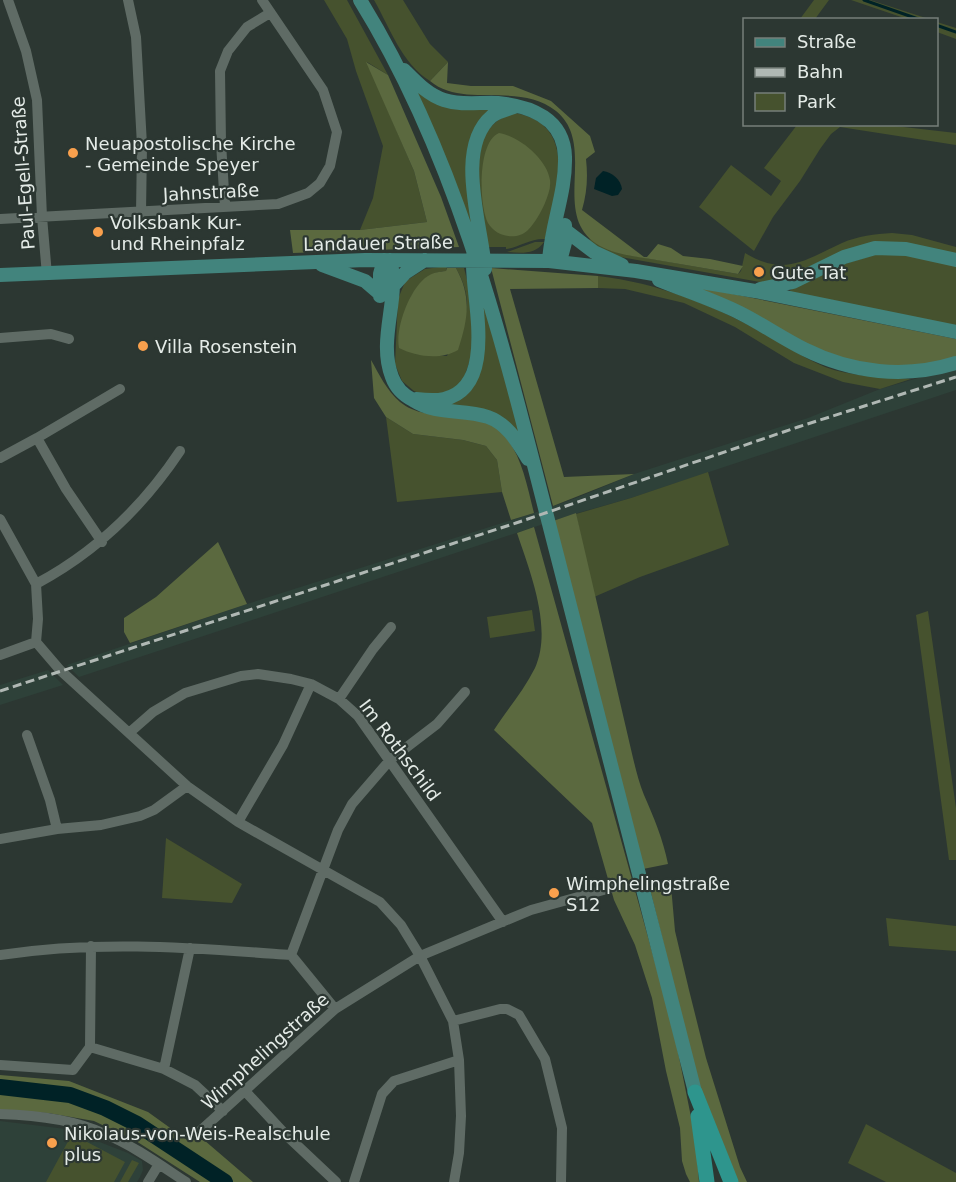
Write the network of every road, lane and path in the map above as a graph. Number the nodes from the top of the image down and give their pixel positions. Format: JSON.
{"nodes":[{"id":1,"x":8,"y":0,"type":"edge"},
{"id":2,"x":128,"y":0,"type":"edge"},
{"id":3,"x":262,"y":0,"type":"edge"},
{"id":4,"x":360,"y":0,"type":"edge"},
{"id":5,"x":270,"y":13,"type":"junction"},
{"id":6,"x":394,"y":60,"type":"junction"},
{"id":7,"x":516,"y":106,"type":"junction"},
{"id":8,"x":563,"y":195,"type":"junction"},
{"id":9,"x":225,"y":207,"type":"junction"},
{"id":10,"x":141,"y":213,"type":"junction"},
{"id":11,"x":42,"y":217,"type":"junction"},
{"id":12,"x":0,"y":219,"type":"edge"},
{"id":13,"x":565,"y":230,"type":"junction"},
{"id":14,"x":472,"y":251,"type":"junction"},
{"id":15,"x":427,"y":259,"type":"junction"},
{"id":16,"x":387,"y":260,"type":"junction"},
{"id":17,"x":956,"y":260,"type":"edge"},
{"id":18,"x":555,"y":261,"type":"junction"},
{"id":19,"x":312,"y":262,"type":"junction"},
{"id":20,"x":636,"y":271,"type":"junction"},
{"id":21,"x":0,"y":275,"type":"edge"},
{"id":22,"x":47,"y":275,"type":"junction"},
{"id":23,"x":394,"y":285,"type":"junction"},
{"id":24,"x":755,"y":291,"type":"junction"},
{"id":25,"x":379,"y":292,"type":"junction"},
{"id":26,"x":487,"y":294,"type":"junction"},
{"id":27,"x":387,"y":320,"type":"junction"},
{"id":28,"x":956,"y":332,"type":"edge"},
{"id":29,"x":0,"y":338,"type":"edge"},
{"id":30,"x":69,"y":339,"type":"dead end"},
{"id":31,"x":956,"y":363,"type":"edge"},
{"id":32,"x":120,"y":389,"type":"dead end"},
{"id":33,"x":411,"y":399,"type":"junction"},
{"id":34,"x":37,"y":438,"type":"junction"},
{"id":35,"x":180,"y":451,"type":"dead end"},
{"id":36,"x":0,"y":458,"type":"edge"},
{"id":37,"x":536,"y":472,"type":"junction"},
{"id":38,"x":0,"y":519,"type":"edge"},
{"id":39,"x":102,"y":542,"type":"junction"},
{"id":40,"x":36,"y":585,"type":"junction"},
{"id":41,"x":391,"y":627,"type":"dead end"},
{"id":42,"x":36,"y":642,"type":"junction"},
{"id":43,"x":0,"y":655,"type":"edge"},
{"id":44,"x":311,"y":684,"type":"junction"},
{"id":45,"x":465,"y":692,"type":"dead end"},
{"id":46,"x":339,"y":699,"type":"junction"},
{"id":47,"x":129,"y":733,"type":"junction"},
{"id":48,"x":27,"y":735,"type":"dead end"},
{"id":49,"x":390,"y":760,"type":"junction"},
{"id":50,"x":187,"y":786,"type":"junction"},
{"id":51,"x":238,"y":822,"type":"junction"},
{"id":52,"x":57,"y":829,"type":"junction"},
{"id":53,"x":0,"y":839,"type":"edge"},
{"id":54,"x":322,"y":871,"type":"junction"},
{"id":55,"x":618,"y":886,"type":"dead end"},
{"id":56,"x":503,"y":922,"type":"junction"},
{"id":57,"x":91,"y":946,"type":"junction"},
{"id":58,"x":190,"y":948,"type":"junction"},
{"id":59,"x":0,"y":955,"type":"edge"},
{"id":60,"x":291,"y":955,"type":"junction"},
{"id":61,"x":420,"y":956,"type":"junction"},
{"id":62,"x":335,"y":1009,"type":"junction"},
{"id":63,"x":453,"y":1021,"type":"junction"},
{"id":64,"x":90,"y":1047,"type":"junction"},
{"id":65,"x":459,"y":1060,"type":"junction"},
{"id":66,"x":0,"y":1065,"type":"edge"},
{"id":67,"x":164,"y":1069,"type":"junction"},
{"id":68,"x":245,"y":1091,"type":"junction"},
{"id":69,"x":695,"y":1092,"type":"junction"},
{"id":70,"x":223,"y":1111,"type":"junction"},
{"id":71,"x":0,"y":1114,"type":"edge"},
{"id":72,"x":199,"y":1132,"type":"dead end"},
{"id":73,"x":159,"y":1164,"type":"junction"},
{"id":74,"x":148,"y":1182,"type":"edge"},
{"id":75,"x":186,"y":1182,"type":"edge"},
{"id":76,"x":336,"y":1182,"type":"edge"},
{"id":77,"x":354,"y":1182,"type":"edge"},
{"id":78,"x":454,"y":1182,"type":"edge"},
{"id":79,"x":561,"y":1182,"type":"edge"},
{"id":80,"x":707,"y":1182,"type":"edge"},
{"id":81,"x":731,"y":1182,"type":"edge"}],
"edges":[{"from":1,"to":11,"type":"street","name":"Paul-Egell-Straße"},
{"from":2,"to":10,"type":"street"},
{"from":3,"to":5,"type":"street","name":"Jahnstraße"},
{"from":4,"to":6,"type":"main road"},
{"from":5,"to":9,"type":"street"},
{"from":5,"to":9,"type":"street","name":"Jahnstraße"},
{"from":6,"to":7,"type":"main road"},
{"from":6,"to":14,"type":"main road"},
{"from":7,"to":8,"type":"main road"},
{"from":7,"to":26,"type":"main road"},
{"from":8,"to":13,"type":"main road"},
{"from":8,"to":18,"type":"main road"},
{"from":9,"to":10,"type":"street","name":"Jahnstraße"},
{"from":10,"to":11,"type":"street","name":"Jahnstraße"},
{"from":11,"to":12,"type":"street","name":"Jahnstraße"},
{"from":11,"to":22,"type":"street","name":"Paul-Egell-Straße"},
{"from":13,"to":18,"type":"main road"},
{"from":13,"to":20,"type":"main road"},
{"from":14,"to":26,"type":"main road"},
{"from":14,"to":33,"type":"main road"},
{"from":15,"to":16,"type":"main road","name":"Landauer Straße"},
{"from":15,"to":18,"type":"main road","name":"Landauer Straße"},
{"from":15,"to":23,"type":"main road"},
{"from":16,"to":19,"type":"main road","name":"Landauer Straße"},
{"from":16,"to":23,"type":"main road"},
{"from":16,"to":25,"type":"main road"},
{"from":17,"to":24,"type":"main road"},
{"from":18,"to":20,"type":"main road","name":"Landauer Straße"},
{"from":19,"to":22,"type":"main road","name":"Landauer Straße"},
{"from":19,"to":25,"type":"main road"},
{"from":20,"to":24,"type":"main road","name":"Landauer Straße"},
{"from":20,"to":31,"type":"main road"},
{"from":21,"to":22,"type":"main road","name":"Landauer Straße"},
{"from":23,"to":27,"type":"main road"},
{"from":24,"to":28,"type":"main road","name":"Landauer Straße"},
{"from":25,"to":27,"type":"main road"},
{"from":26,"to":37,"type":"main road"},
{"from":27,"to":33,"type":"main road"},
{"from":29,"to":30,"type":"street"},
{"from":32,"to":34,"type":"street"},
{"from":33,"to":37,"type":"main road"},
{"from":34,"to":36,"type":"street"},
{"from":34,"to":39,"type":"street"},
{"from":35,"to":39,"type":"street"},
{"from":37,"to":69,"type":"main road"},
{"from":38,"to":40,"type":"street"},
{"from":39,"to":40,"type":"street"},
{"from":40,"to":42,"type":"street"},
{"from":41,"to":46,"type":"street"},
{"from":42,"to":43,"type":"street"},
{"from":42,"to":47,"type":"street"},
{"from":44,"to":46,"type":"street","name":"Im Rothschild"},
{"from":44,"to":47,"type":"street","name":"Im Rothschild"},
{"from":44,"to":51,"type":"street"},
{"from":45,"to":49,"type":"street"},
{"from":46,"to":49,"type":"street","name":"Im Rothschild"},
{"from":47,"to":50,"type":"street"},
{"from":48,"to":52,"type":"street"},
{"from":49,"to":54,"type":"street"},
{"from":49,"to":56,"type":"street","name":"Im Rothschild"},
{"from":50,"to":51,"type":"street"},
{"from":50,"to":52,"type":"street"},
{"from":51,"to":54,"type":"street"},
{"from":52,"to":53,"type":"street"},
{"from":54,"to":60,"type":"street"},
{"from":54,"to":61,"type":"street"},
{"from":55,"to":56,"type":"street","name":"Wimphelingstraße"},
{"from":56,"to":61,"type":"street","name":"Wimphelingstraße"},
{"from":57,"to":58,"type":"street"},
{"from":57,"to":59,"type":"street"},
{"from":57,"to":64,"type":"street"},
{"from":58,"to":60,"type":"street"},
{"from":58,"to":67,"type":"street"},
{"from":60,"to":62,"type":"street"},
{"from":61,"to":62,"type":"street","name":"Wimphelingstraße"},
{"from":61,"to":63,"type":"street"},
{"from":62,"to":68,"type":"street","name":"Wimphelingstraße"},
{"from":63,"to":65,"type":"street"},
{"from":63,"to":79,"type":"street"},
{"from":64,"to":66,"type":"street"},
{"from":64,"to":67,"type":"street"},
{"from":65,"to":77,"type":"street"},
{"from":65,"to":78,"type":"street"},
{"from":67,"to":70,"type":"street"},
{"from":68,"to":70,"type":"street","name":"Wimphelingstraße"},
{"from":68,"to":76,"type":"street"},
{"from":69,"to":80,"type":"highway"},
{"from":69,"to":81,"type":"highway"},
{"from":70,"to":72,"type":"street","name":"Wimphelingstraße"},
{"from":71,"to":73,"type":"street"},
{"from":73,"to":74,"type":"street"},
{"from":73,"to":75,"type":"street"}]}
